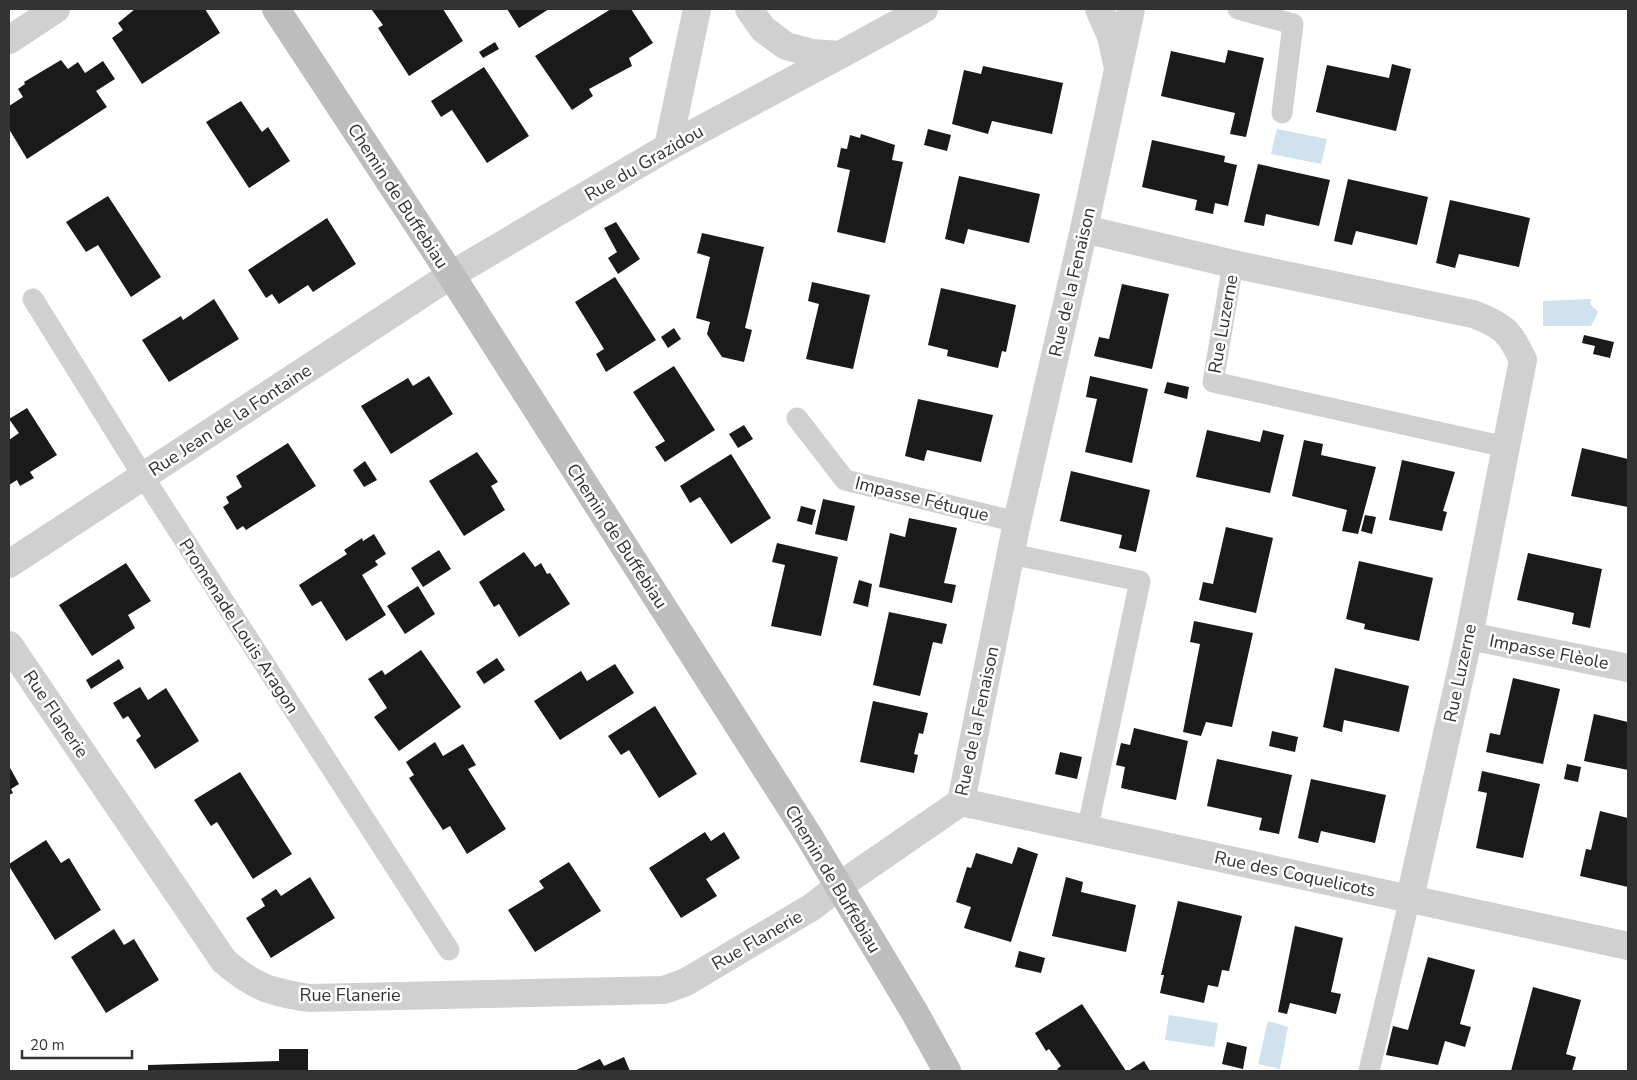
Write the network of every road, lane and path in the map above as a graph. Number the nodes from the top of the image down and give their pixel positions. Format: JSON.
{"nodes":[{"id":1,"x":56,"y":9,"type":"edge"},
{"id":2,"x":276,"y":9,"type":"edge"},
{"id":3,"x":697,"y":9,"type":"edge"},
{"id":4,"x":748,"y":9,"type":"edge"},
{"id":5,"x":924,"y":9,"type":"edge"},
{"id":6,"x":1099,"y":9,"type":"edge"},
{"id":7,"x":1131,"y":9,"type":"edge"},
{"id":8,"x":1238,"y":9,"type":"edge"},
{"id":9,"x":9,"y":40,"type":"edge"},
{"id":10,"x":840,"y":55,"type":"junction"},
{"id":11,"x":1118,"y":69,"type":"junction"},
{"id":12,"x":1282,"y":113,"type":"dead end"},
{"id":13,"x":668,"y":147,"type":"junction"},
{"id":14,"x":1084,"y":229,"type":"junction"},
{"id":15,"x":1233,"y":264,"type":"junction"},
{"id":16,"x":451,"y":275,"type":"junction"},
{"id":17,"x":33,"y":299,"type":"dead end"},
{"id":18,"x":797,"y":418,"type":"dead end"},
{"id":19,"x":1506,"y":447,"type":"junction"},
{"id":20,"x":143,"y":476,"type":"junction"},
{"id":21,"x":1017,"y":522,"type":"junction"},
{"id":22,"x":1011,"y":554,"type":"junction"},
{"id":23,"x":9,"y":564,"type":"edge"},
{"id":24,"x":1469,"y":636,"type":"junction"},
{"id":25,"x":9,"y":645,"type":"edge"},
{"id":26,"x":1628,"y":668,"type":"edge"},
{"id":27,"x":962,"y":802,"type":"junction"},
{"id":28,"x":1087,"y":831,"type":"junction"},
{"id":29,"x":839,"y":886,"type":"junction"},
{"id":30,"x":1410,"y":898,"type":"junction"},
{"id":31,"x":1628,"y":946,"type":"edge"},
{"id":32,"x":450,"y":950,"type":"dead end"},
{"id":33,"x":947,"y":1071,"type":"edge"},
{"id":34,"x":1369,"y":1071,"type":"edge"}],
"edges":[{"from":1,"to":9,"type":"street"},
{"from":2,"to":16,"type":"street","name":"Chemin de Buffebiau"},
{"from":3,"to":13,"type":"street"},
{"from":4,"to":10,"type":"street"},
{"from":5,"to":10,"type":"street","name":"Rue du Grazidou"},
{"from":6,"to":11,"type":"street"},
{"from":7,"to":11,"type":"street","name":"Rue de la Fenaison"},
{"from":8,"to":12,"type":"lane"},
{"from":10,"to":13,"type":"street","name":"Rue du Grazidou"},
{"from":11,"to":14,"type":"street","name":"Rue de la Fenaison"},
{"from":13,"to":16,"type":"street","name":"Rue du Grazidou"},
{"from":14,"to":15,"type":"street","name":"Rue Luzerne"},
{"from":14,"to":21,"type":"street","name":"Rue de la Fenaison"},
{"from":15,"to":19,"type":"street","name":"Rue Luzerne"},
{"from":15,"to":19,"type":"lane","name":"Rue Luzerne"},
{"from":16,"to":20,"type":"street","name":"Rue Jean de la Fontaine"},
{"from":16,"to":29,"type":"street","name":"Chemin de Buffebiau"},
{"from":17,"to":20,"type":"lane","name":"Promenade Louis Aragon"},
{"from":18,"to":21,"type":"lane","name":"Impasse Fétuque"},
{"from":19,"to":24,"type":"street","name":"Rue Luzerne"},
{"from":20,"to":23,"type":"street","name":"Rue Jean de la Fontaine"},
{"from":20,"to":32,"type":"lane","name":"Promenade Louis Aragon"},
{"from":21,"to":22,"type":"street","name":"Rue de la Fenaison"},
{"from":22,"to":27,"type":"street","name":"Rue de la Fenaison"},
{"from":22,"to":28,"type":"lane"},
{"from":24,"to":26,"type":"street","name":"Impasse Flèole"},
{"from":24,"to":30,"type":"street","name":"Rue Luzerne"},
{"from":25,"to":29,"type":"street","name":"Rue Flanerie"},
{"from":27,"to":28,"type":"street","name":"Rue des Coquelicots"},
{"from":27,"to":29,"type":"street","name":"Rue de la Fenaison"},
{"from":28,"to":30,"type":"street","name":"Rue des Coquelicots"},
{"from":29,"to":33,"type":"street","name":"Chemin de Buffebiau"},
{"from":30,"to":31,"type":"street","name":"Rue des Coquelicots"},
{"from":30,"to":34,"type":"lane"}]}
